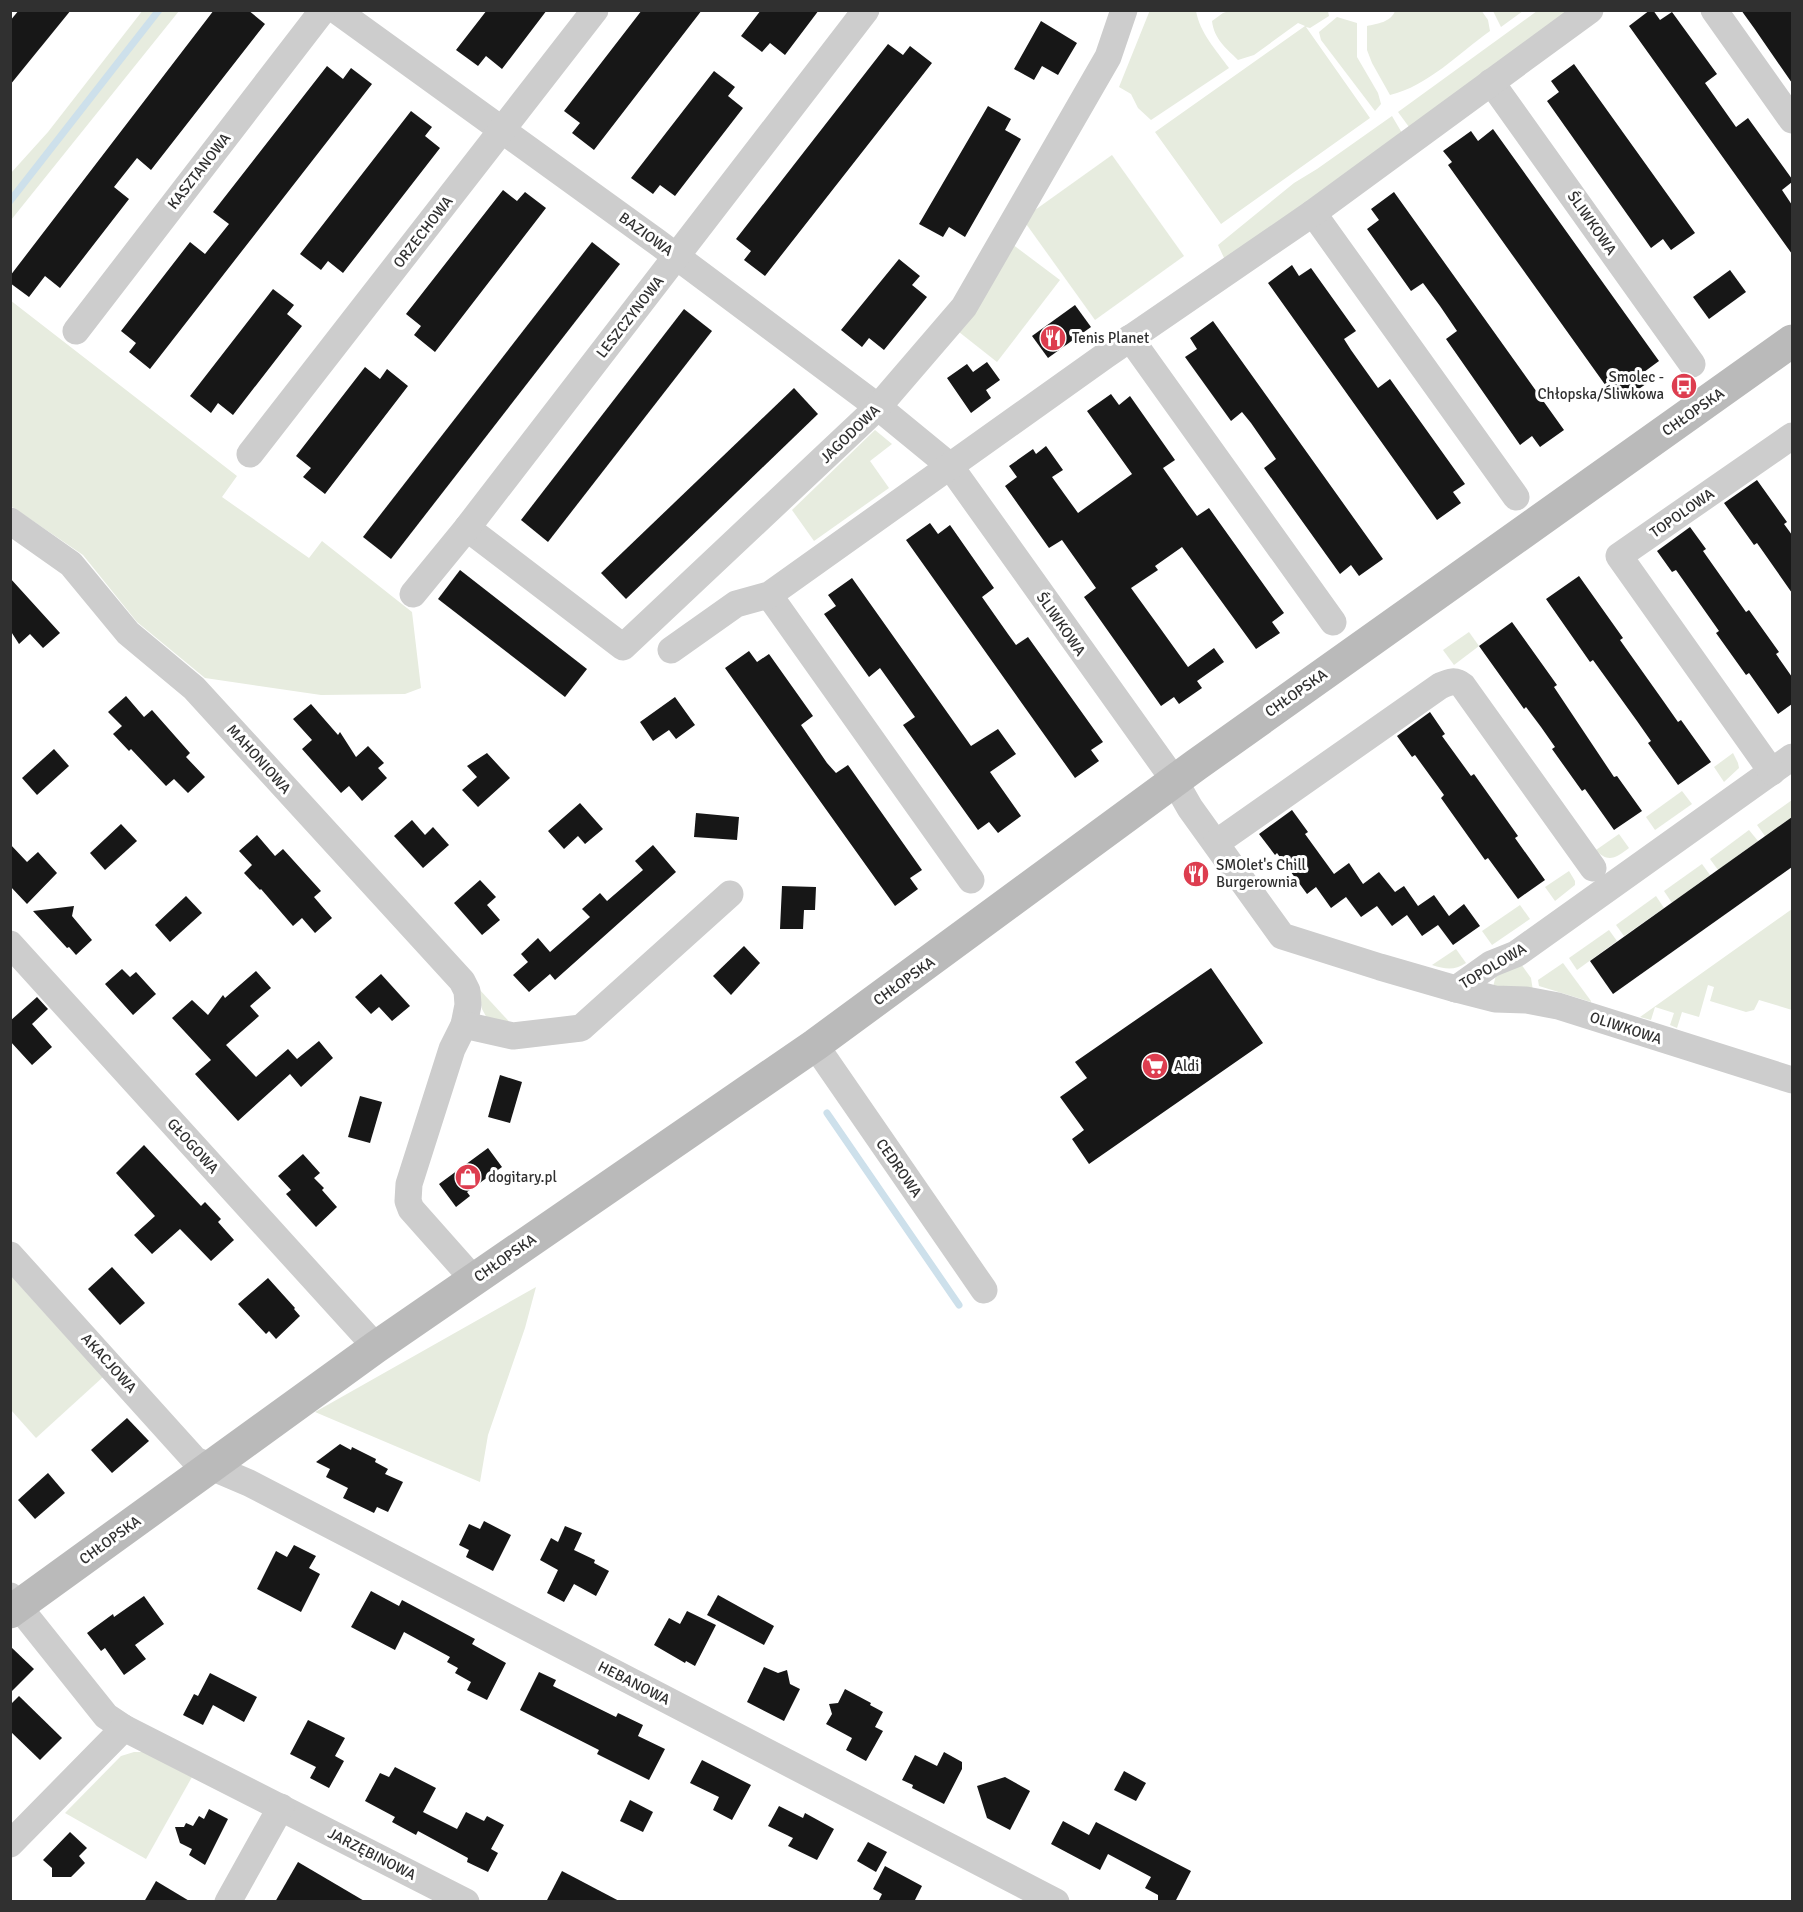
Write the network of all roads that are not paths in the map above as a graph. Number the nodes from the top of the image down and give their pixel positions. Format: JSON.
{"nodes":[{"id":1,"x":323,"y":10,"type":"edge"},
{"id":2,"x":336,"y":10,"type":"edge"},
{"id":3,"x":595,"y":10,"type":"edge"},
{"id":4,"x":866,"y":10,"type":"edge"},
{"id":5,"x":1124,"y":10,"type":"edge"},
{"id":6,"x":1590,"y":10,"type":"edge"},
{"id":7,"x":1714,"y":10,"type":"edge"},
{"id":8,"x":1491,"y":82,"type":"junction"},
{"id":9,"x":1792,"y":120,"type":"edge"},
{"id":10,"x":502,"y":130,"type":"junction"},
{"id":11,"x":1313,"y":213,"type":"junction"},
{"id":12,"x":676,"y":256,"type":"junction"},
{"id":13,"x":76,"y":331,"type":"dead end"},
{"id":14,"x":1130,"y":338,"type":"junction"},
{"id":15,"x":1792,"y":341,"type":"edge"},
{"id":16,"x":1692,"y":364,"type":"dead end"},
{"id":17,"x":878,"y":407,"type":"junction"},
{"id":18,"x":1790,"y":444,"type":"edge"},
{"id":19,"x":250,"y":454,"type":"dead end"},
{"id":20,"x":950,"y":466,"type":"junction"},
{"id":21,"x":1516,"y":497,"type":"dead end"},
{"id":22,"x":10,"y":521,"type":"edge"},
{"id":23,"x":467,"y":528,"type":"junction"},
{"id":24,"x":413,"y":594,"type":"dead end"},
{"id":25,"x":769,"y":595,"type":"junction"},
{"id":26,"x":1333,"y":622,"type":"dead end"},
{"id":27,"x":671,"y":650,"type":"dead end"},
{"id":28,"x":1782,"y":764,"type":"edge"},
{"id":29,"x":1174,"y":780,"type":"junction"},
{"id":30,"x":1216,"y":843,"type":"junction"},
{"id":31,"x":1593,"y":868,"type":"dead end"},
{"id":32,"x":971,"y":880,"type":"dead end"},
{"id":33,"x":730,"y":894,"type":"dead end"},
{"id":34,"x":10,"y":944,"type":"edge"},
{"id":35,"x":1456,"y":989,"type":"junction"},
{"id":36,"x":464,"y":1025,"type":"junction"},
{"id":37,"x":815,"y":1046,"type":"junction"},
{"id":38,"x":1792,"y":1080,"type":"edge"},
{"id":39,"x":10,"y":1255,"type":"edge"},
{"id":40,"x":474,"y":1280,"type":"junction"},
{"id":41,"x":984,"y":1290,"type":"dead end"},
{"id":42,"x":376,"y":1347,"type":"junction"},
{"id":43,"x":210,"y":1468,"type":"junction"},
{"id":44,"x":13,"y":1604,"type":"edge"},
{"id":45,"x":124,"y":1728,"type":"junction"},
{"id":46,"x":281,"y":1807,"type":"junction"},
{"id":47,"x":10,"y":1844,"type":"edge"},
{"id":48,"x":464,"y":1901,"type":"edge"},
{"id":49,"x":228,"y":1902,"type":"edge"},
{"id":50,"x":1056,"y":1902,"type":"edge"}],
"edges":[{"from":1,"to":13,"type":"street","name":"KASZTANOWA"},
{"from":2,"to":10,"type":"street","name":"BAZIOWA"},
{"from":3,"to":10,"type":"street","name":"ORZECHOWA"},
{"from":4,"to":12,"type":"street","name":"LESZCZYNOWA"},
{"from":5,"to":17,"type":"street","name":"JAGODOWA"},
{"from":6,"to":8,"type":"street"},
{"from":7,"to":9,"type":"street"},
{"from":8,"to":11,"type":"street"},
{"from":8,"to":16,"type":"street","name":"ŚLIWKOWA"},
{"from":10,"to":12,"type":"street","name":"BAZIOWA"},
{"from":10,"to":19,"type":"street","name":"ORZECHOWA"},
{"from":11,"to":14,"type":"street"},
{"from":11,"to":21,"type":"street"},
{"from":12,"to":17,"type":"street","name":"BAZIOWA"},
{"from":12,"to":23,"type":"street","name":"LESZCZYNOWA"},
{"from":14,"to":20,"type":"street"},
{"from":14,"to":26,"type":"street"},
{"from":15,"to":29,"type":"street","name":"CHŁOPSKA"},
{"from":17,"to":20,"type":"street","name":"BAZIOWA"},
{"from":17,"to":23,"type":"street","name":"JAGODOWA"},
{"from":18,"to":28,"type":"street","name":"TOPOLOWA"},
{"from":20,"to":25,"type":"street"},
{"from":20,"to":29,"type":"street","name":"ŚLIWKOWA"},
{"from":22,"to":36,"type":"street","name":"MAHONIOWA"},
{"from":23,"to":24,"type":"street","name":"LESZCZYNOWA"},
{"from":25,"to":27,"type":"street"},
{"from":25,"to":32,"type":"street"},
{"from":28,"to":35,"type":"street","name":"TOPOLOWA"},
{"from":29,"to":30,"type":"street","name":"TOPOLOWA"},
{"from":29,"to":37,"type":"street","name":"CHŁOPSKA"},
{"from":30,"to":31,"type":"street"},
{"from":30,"to":35,"type":"street","name":"TOPOLOWA"},
{"from":33,"to":36,"type":"street"},
{"from":34,"to":42,"type":"street","name":"GŁOGOWA"},
{"from":35,"to":38,"type":"street","name":"OLIWKOWA"},
{"from":36,"to":40,"type":"street","name":"MAHONIOWA"},
{"from":37,"to":40,"type":"street","name":"CHŁOPSKA"},
{"from":37,"to":41,"type":"street","name":"CEDROWA"},
{"from":39,"to":43,"type":"street","name":"AKACJOWA"},
{"from":40,"to":42,"type":"street","name":"CHŁOPSKA"},
{"from":42,"to":43,"type":"street","name":"CHŁOPSKA"},
{"from":43,"to":44,"type":"street","name":"CHŁOPSKA"},
{"from":43,"to":50,"type":"street","name":"HEBANOWA"},
{"from":44,"to":45,"type":"street","name":"JARZĘBINOWA"},
{"from":45,"to":46,"type":"street","name":"JARZĘBINOWA"},
{"from":45,"to":47,"type":"street"},
{"from":46,"to":48,"type":"street","name":"JARZĘBINOWA"},
{"from":46,"to":49,"type":"street"}]}
